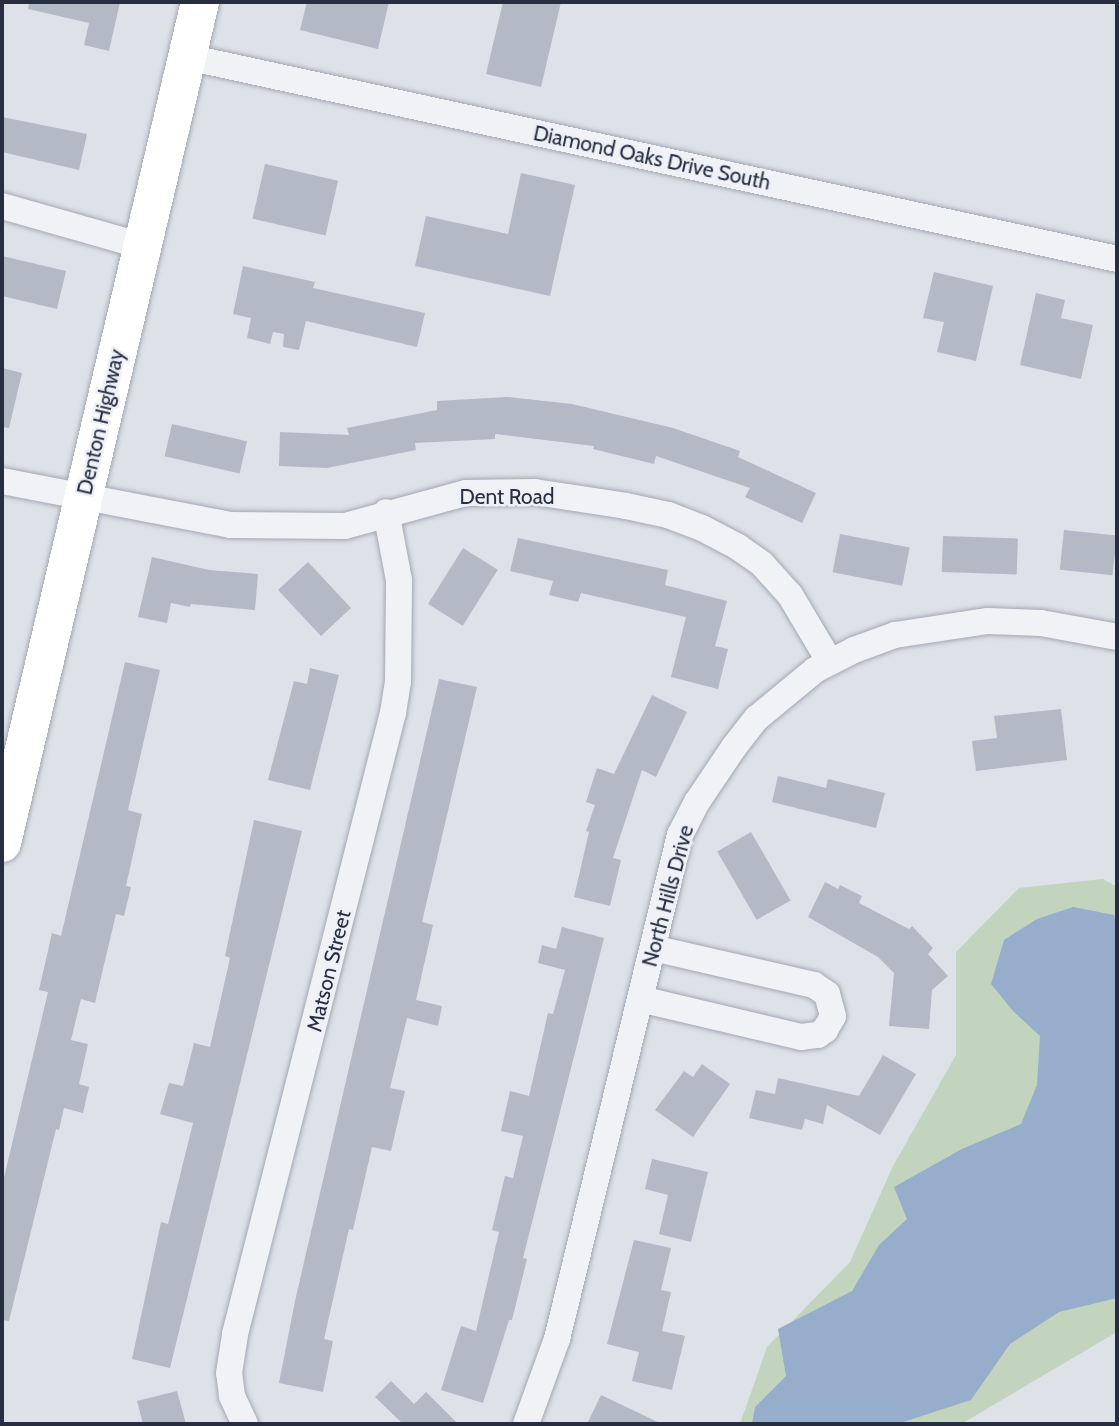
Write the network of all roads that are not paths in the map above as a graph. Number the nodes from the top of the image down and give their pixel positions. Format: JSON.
{"nodes":[{"id":1,"x":200,"y":2,"type":"edge"},
{"id":2,"x":187,"y":57,"type":"junction"},
{"id":3,"x":2,"y":206,"type":"edge"},
{"id":4,"x":142,"y":246,"type":"junction"},
{"id":5,"x":1117,"y":259,"type":"edge"},
{"id":6,"x":2,"y":481,"type":"edge"},
{"id":7,"x":83,"y":498,"type":"junction"},
{"id":8,"x":387,"y":512,"type":"junction"},
{"id":9,"x":1117,"y":637,"type":"edge"},
{"id":10,"x":830,"y":662,"type":"junction"},
{"id":11,"x":8,"y":788,"type":"edge"},
{"id":12,"x":2,"y":843,"type":"edge"},
{"id":13,"x":653,"y":948,"type":"junction"},
{"id":14,"x":640,"y":999,"type":"junction"},
{"id":15,"x":245,"y":1424,"type":"edge"},
{"id":16,"x":526,"y":1424,"type":"edge"}],
"edges":[{"from":1,"to":2,"type":"main road","name":"Denton Highway"},
{"from":2,"to":4,"type":"main road","name":"Denton Highway"},
{"from":2,"to":5,"type":"street","name":"Diamond Oaks Drive South"},
{"from":3,"to":4,"type":"street"},
{"from":4,"to":7,"type":"main road","name":"Denton Highway"},
{"from":6,"to":7,"type":"street","name":"Dent Road"},
{"from":7,"to":8,"type":"street","name":"Dent Road"},
{"from":7,"to":11,"type":"main road","name":"Denton Highway"},
{"from":8,"to":10,"type":"street","name":"Dent Road"},
{"from":8,"to":15,"type":"street","name":"Matson Street"},
{"from":9,"to":10,"type":"street","name":"North Hills Drive"},
{"from":10,"to":13,"type":"street","name":"North Hills Drive"},
{"from":11,"to":12,"type":"main road","name":"Denton Highway"},
{"from":13,"to":14,"type":"street","name":"North Hills Drive"},
{"from":13,"to":14,"type":"street"},
{"from":14,"to":16,"type":"street","name":"North Hills Drive"}]}
